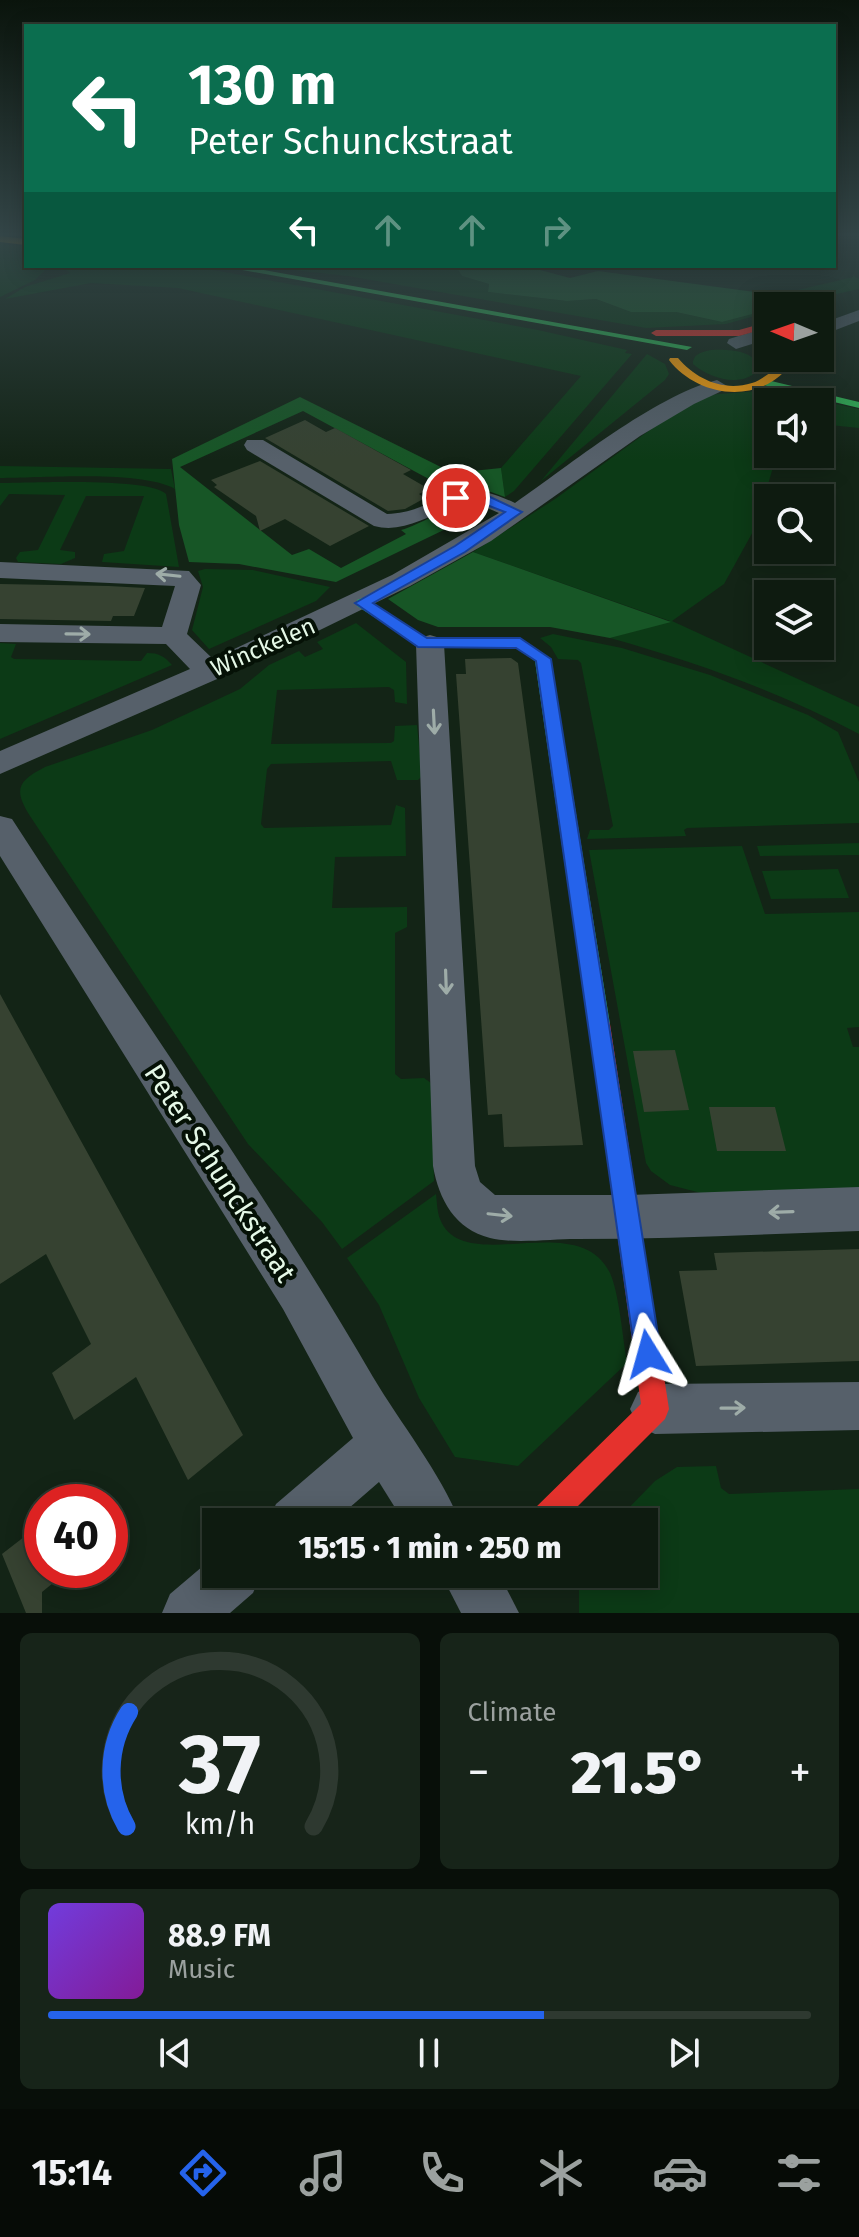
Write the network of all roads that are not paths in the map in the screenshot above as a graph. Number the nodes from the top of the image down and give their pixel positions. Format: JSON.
{"nodes":[{"id":1,"x":469,"y":309,"type":"edge"},
{"id":2,"x":472,"y":309,"type":"edge"},
{"id":3,"x":859,"y":315,"type":"edge"},
{"id":4,"x":558,"y":323,"type":"junction"},
{"id":5,"x":834,"y":325,"type":"edge"},
{"id":6,"x":754,"y":329,"type":"edge"},
{"id":7,"x":754,"y":337,"type":"edge"},
{"id":8,"x":736,"y":343,"type":"junction"},
{"id":9,"x":754,"y":349,"type":"edge"},
{"id":10,"x":681,"y":360,"type":"junction"},
{"id":11,"x":771,"y":372,"type":"edge"},
{"id":12,"x":776,"y":372,"type":"edge"},
{"id":13,"x":777,"y":372,"type":"edge"},
{"id":14,"x":842,"y":380,"type":"dead end"},
{"id":15,"x":717,"y":386,"type":"junction"},
{"id":16,"x":859,"y":393,"type":"edge"},
{"id":17,"x":859,"y":405,"type":"edge"},
{"id":18,"x":609,"y":444,"type":"junction"},
{"id":19,"x":255,"y":445,"type":"dead end"},
{"id":20,"x":515,"y":512,"type":"junction"},
{"id":21,"x":0,"y":570,"type":"edge"},
{"id":22,"x":362,"y":603,"type":"junction"},
{"id":23,"x":0,"y":633,"type":"edge"},
{"id":24,"x":173,"y":636,"type":"junction"},
{"id":25,"x":430,"y":644,"type":"junction"},
{"id":26,"x":209,"y":671,"type":"junction"},
{"id":27,"x":0,"y":763,"type":"edge"},
{"id":28,"x":0,"y":828,"type":"edge"},
{"id":29,"x":859,"y":1209,"type":"edge"},
{"id":30,"x":629,"y":1217,"type":"junction"},
{"id":31,"x":859,"y":1406,"type":"edge"},
{"id":32,"x":655,"y":1409,"type":"junction"},
{"id":33,"x":384,"y":1444,"type":"junction"},
{"id":34,"x":310,"y":1508,"type":"edge"},
{"id":35,"x":425,"y":1508,"type":"edge"},
{"id":36,"x":555,"y":1508,"type":"edge"},
{"id":37,"x":218,"y":1588,"type":"edge"},
{"id":38,"x":189,"y":1613,"type":"edge"}],
"edges":[{"from":1,"to":10,"type":"main road"},
{"from":2,"to":4,"type":"main road"},
{"from":3,"to":5,"type":"street"},
{"from":4,"to":6,"type":"main road"},
{"from":4,"to":10,"type":"main road"},
{"from":7,"to":8,"type":"street"},
{"from":8,"to":9,"type":"main road"},
{"from":8,"to":10,"type":"main road"},
{"from":10,"to":15,"type":"main road"},
{"from":10,"to":18,"type":"street","name":"Winckelen"},
{"from":11,"to":15,"type":"main road"},
{"from":12,"to":17,"type":"main road"},
{"from":13,"to":16,"type":"main road"},
{"from":14,"to":16,"type":"main road"},
{"from":15,"to":18,"type":"street","name":"Winckelen"},
{"from":18,"to":20,"type":"street","name":"Winckelen"},
{"from":19,"to":20,"type":"street"},
{"from":20,"to":22,"type":"street","name":"Winckelen"},
{"from":24,"to":21,"type":"street","one_way":true},
{"from":22,"to":25,"type":"main road"},
{"from":22,"to":26,"type":"street","name":"Winckelen"},
{"from":23,"to":24,"type":"street","one_way":true},
{"from":24,"to":26,"type":"street"},
{"from":25,"to":30,"type":"main road"},
{"from":25,"to":30,"type":"street","one_way":true},
{"from":26,"to":27,"type":"street","name":"Winckelen"},
{"from":28,"to":33,"type":"street","name":"Peter Schunckstraat"},
{"from":29,"to":30,"type":"street","one_way":true},
{"from":30,"to":32,"type":"main road"},
{"from":32,"to":31,"type":"street","one_way":true},
{"from":32,"to":36,"type":"main road"},
{"from":33,"to":34,"type":"street"},
{"from":33,"to":35,"type":"street","name":"Peter Schunckstraat"},
{"from":37,"to":38,"type":"street"}]}
